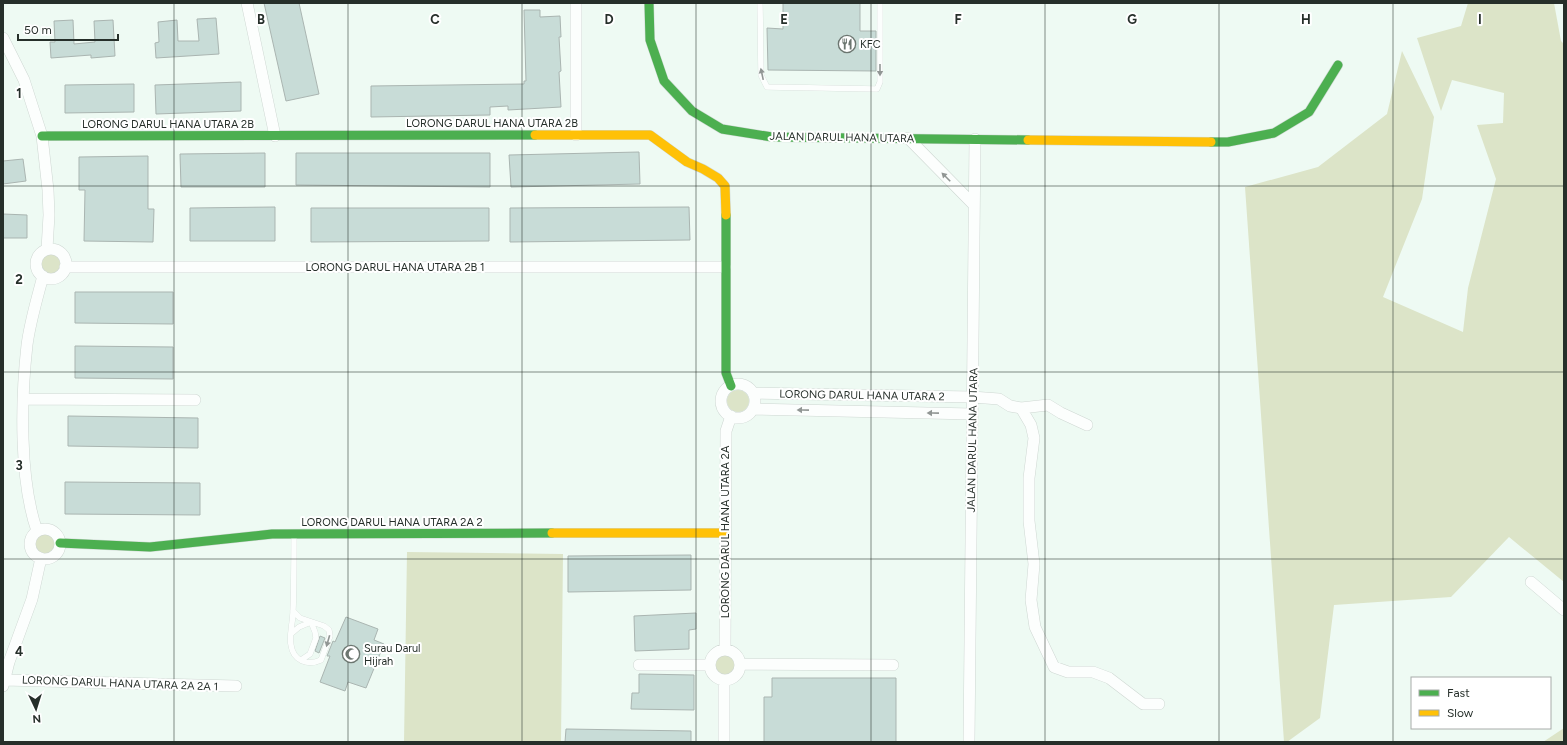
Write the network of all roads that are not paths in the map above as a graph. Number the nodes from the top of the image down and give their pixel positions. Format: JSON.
{"nodes":[{"id":1,"x":247,"y":3,"type":"edge"},
{"id":2,"x":576,"y":3,"type":"edge"},
{"id":3,"x":649,"y":3,"type":"edge"},
{"id":4,"x":760,"y":3,"type":"edge"},
{"id":5,"x":880,"y":3,"type":"edge"},
{"id":6,"x":3,"y":38,"type":"edge"},
{"id":7,"x":1338,"y":65,"type":"dead end"},
{"id":8,"x":576,"y":135,"type":"junction"},
{"id":9,"x":42,"y":136,"type":"junction"},
{"id":10,"x":275,"y":136,"type":"junction"},
{"id":11,"x":908,"y":138,"type":"junction"},
{"id":12,"x":975,"y":139,"type":"junction"},
{"id":13,"x":974,"y":205,"type":"junction"},
{"id":14,"x":47,"y":249,"type":"junction"},
{"id":15,"x":65,"y":267,"type":"junction"},
{"id":16,"x":725,"y":267,"type":"junction"},
{"id":17,"x":43,"y":276,"type":"junction"},
{"id":18,"x":731,"y":386,"type":"junction"},
{"id":19,"x":753,"y":392,"type":"junction"},
{"id":20,"x":972,"y":397,"type":"junction"},
{"id":21,"x":24,"y":399,"type":"junction"},
{"id":22,"x":195,"y":400,"type":"dead end"},
{"id":23,"x":1021,"y":408,"type":"junction"},
{"id":24,"x":753,"y":409,"type":"junction"},
{"id":25,"x":972,"y":414,"type":"junction"},
{"id":26,"x":731,"y":416,"type":"junction"},
{"id":27,"x":1087,"y":425,"type":"dead end"},
{"id":28,"x":37,"y":531,"type":"junction"},
{"id":29,"x":725,"y":533,"type":"junction"},
{"id":30,"x":294,"y":534,"type":"junction"},
{"id":31,"x":60,"y":543,"type":"junction"},
{"id":32,"x":40,"y":558,"type":"junction"},
{"id":33,"x":1531,"y":582,"type":"dead end"},
{"id":34,"x":1564,"y":610,"type":"edge"},
{"id":35,"x":293,"y":611,"type":"junction"},
{"id":36,"x":311,"y":622,"type":"junction"},
{"id":37,"x":292,"y":633,"type":"junction"},
{"id":38,"x":724,"y":650,"type":"junction"},
{"id":39,"x":301,"y":660,"type":"junction"},
{"id":40,"x":740,"y":664,"type":"junction"},
{"id":41,"x":639,"y":665,"type":"dead end"},
{"id":42,"x":710,"y":665,"type":"junction"},
{"id":43,"x":893,"y":665,"type":"dead end"},
{"id":44,"x":724,"y":680,"type":"junction"},
{"id":45,"x":4,"y":683,"type":"edge"},
{"id":46,"x":236,"y":686,"type":"dead end"},
{"id":47,"x":1159,"y":704,"type":"dead end"},
{"id":48,"x":724,"y":742,"type":"edge"},
{"id":49,"x":969,"y":742,"type":"edge"}],
"edges":[{"from":1,"to":10,"type":"street"},
{"from":2,"to":8,"type":"street"},
{"from":3,"to":11,"type":"street","name":"JALAN DARUL HANA UTARA"},
{"from":5,"to":4,"type":"lane","one_way":true},
{"from":6,"to":9,"type":"street"},
{"from":7,"to":12,"type":"street","name":"JALAN DARUL HANA UTARA"},
{"from":8,"to":10,"type":"street","name":"LORONG DARUL HANA UTARA 2B"},
{"from":8,"to":16,"type":"street","name":"LORONG DARUL HANA UTARA 2B"},
{"from":9,"to":10,"type":"street","name":"LORONG DARUL HANA UTARA 2B"},
{"from":9,"to":14,"type":"street"},
{"from":11,"to":12,"type":"street","name":"JALAN DARUL HANA UTARA"},
{"from":13,"to":11,"type":"street","one_way":true},
{"from":12,"to":13,"type":"street","name":"JALAN DARUL HANA UTARA"},
{"from":13,"to":20,"type":"street","name":"JALAN DARUL HANA UTARA"},
{"from":14,"to":15,"type":"street"},
{"from":14,"to":17,"type":"street"},
{"from":15,"to":16,"type":"street","name":"LORONG DARUL HANA UTARA 2B 1"},
{"from":15,"to":17,"type":"street"},
{"from":16,"to":18,"type":"street","name":"LORONG DARUL HANA UTARA 2B"},
{"from":17,"to":21,"type":"street"},
{"from":18,"to":19,"type":"street"},
{"from":18,"to":26,"type":"street"},
{"from":19,"to":20,"type":"street","name":"LORONG DARUL HANA UTARA 2"},
{"from":19,"to":24,"type":"street"},
{"from":20,"to":23,"type":"street","name":"LORONG DARUL HANA UTARA 2"},
{"from":20,"to":25,"type":"street","name":"JALAN DARUL HANA UTARA"},
{"from":21,"to":22,"type":"street"},
{"from":21,"to":28,"type":"street"},
{"from":23,"to":27,"type":"street"},
{"from":23,"to":47,"type":"street"},
{"from":25,"to":24,"type":"street","name":"LORONG DARUL HANA UTARA 2","one_way":true},
{"from":24,"to":26,"type":"street"},
{"from":25,"to":49,"type":"street","name":"JALAN DARUL HANA UTARA"},
{"from":26,"to":29,"type":"street","name":"LORONG DARUL HANA UTARA 2A"},
{"from":28,"to":31,"type":"street"},
{"from":28,"to":32,"type":"street"},
{"from":29,"to":30,"type":"street","name":"LORONG DARUL HANA UTARA 2A 2"},
{"from":29,"to":38,"type":"street","name":"LORONG DARUL HANA UTARA 2A"},
{"from":30,"to":31,"type":"street","name":"LORONG DARUL HANA UTARA 2A 2"},
{"from":30,"to":35,"type":"lane"},
{"from":31,"to":32,"type":"street"},
{"from":32,"to":45,"type":"street"},
{"from":33,"to":34,"type":"street"},
{"from":35,"to":36,"type":"lane"},
{"from":35,"to":37,"type":"lane"},
{"from":36,"to":37,"type":"lane"},
{"from":36,"to":39,"type":"lane"},
{"from":36,"to":39,"type":"lane","one_way":true},
{"from":37,"to":39,"type":"lane"},
{"from":38,"to":40,"type":"street"},
{"from":38,"to":42,"type":"street"},
{"from":40,"to":43,"type":"street"},
{"from":40,"to":44,"type":"street"},
{"from":41,"to":42,"type":"street"},
{"from":42,"to":44,"type":"street"},
{"from":44,"to":48,"type":"street"},
{"from":45,"to":46,"type":"street","name":"LORONG DARUL HANA UTARA 2A 2A 1"}]}
